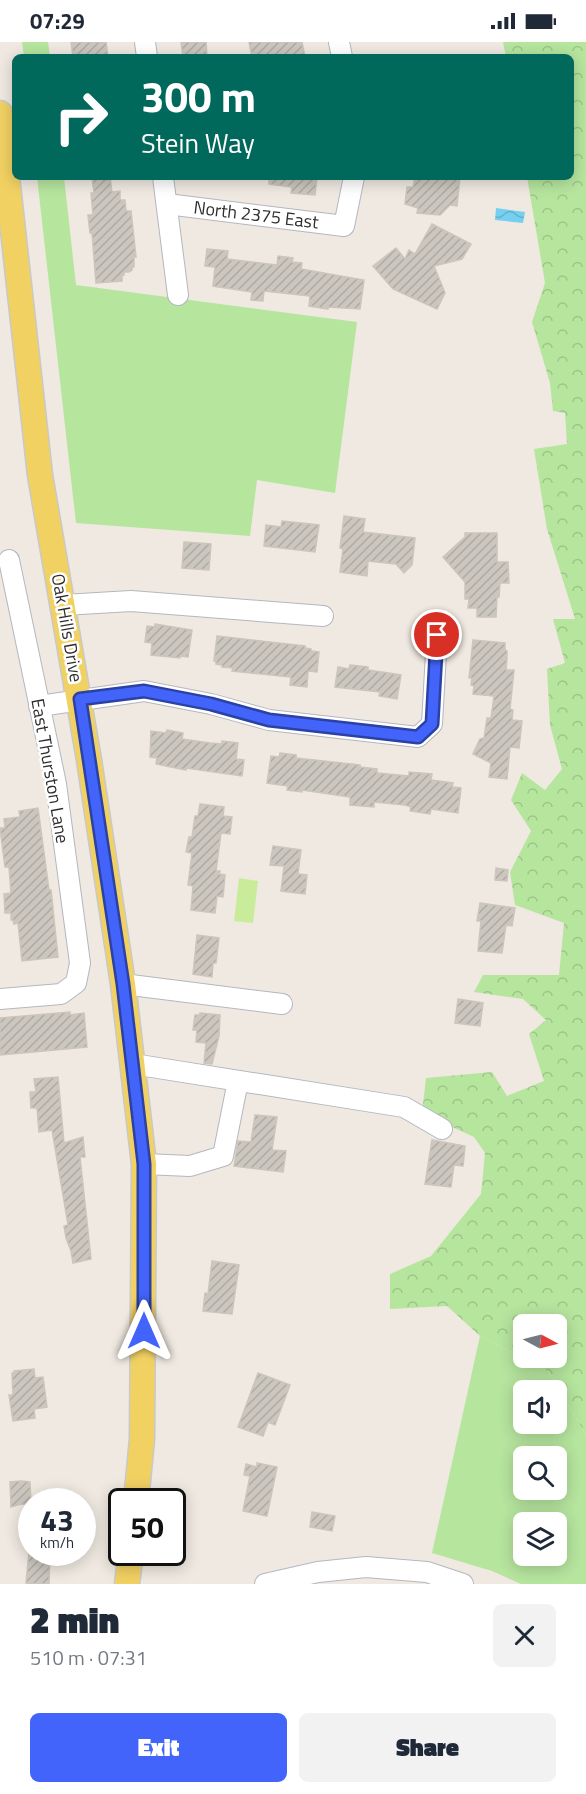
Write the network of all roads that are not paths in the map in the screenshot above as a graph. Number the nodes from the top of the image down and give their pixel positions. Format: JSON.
{"nodes":[{"id":1,"x":0,"y":112,"type":"edge"},
{"id":2,"x":163,"y":180,"type":"edge"},
{"id":3,"x":353,"y":180,"type":"edge"},
{"id":4,"x":167,"y":204,"type":"junction"},
{"id":5,"x":178,"y":295,"type":"dead end"},
{"id":6,"x":9,"y":560,"type":"dead end"},
{"id":7,"x":8,"y":601,"type":"edge"},
{"id":8,"x":63,"y":605,"type":"junction"},
{"id":9,"x":323,"y":616,"type":"dead end"},
{"id":10,"x":437,"y":635,"type":"dead end"},
{"id":11,"x":80,"y":699,"type":"junction"},
{"id":12,"x":39,"y":706,"type":"junction"},
{"id":13,"x":123,"y":984,"type":"junction"},
{"id":14,"x":0,"y":999,"type":"edge"},
{"id":15,"x":282,"y":1004,"type":"dead end"},
{"id":16,"x":133,"y":1064,"type":"junction"},
{"id":17,"x":238,"y":1081,"type":"junction"},
{"id":18,"x":442,"y":1129,"type":"dead end"},
{"id":19,"x":144,"y":1164,"type":"junction"},
{"id":20,"x":137,"y":1488,"type":"edge"},
{"id":21,"x":129,"y":1566,"type":"edge"},
{"id":22,"x":127,"y":1584,"type":"edge"},
{"id":23,"x":265,"y":1584,"type":"edge"},
{"id":24,"x":463,"y":1584,"type":"edge"}],
"edges":[{"from":1,"to":8,"type":"main road","name":"Oak Hills Drive"},
{"from":2,"to":4,"type":"street"},
{"from":3,"to":4,"type":"street","name":"North 2375 East"},
{"from":4,"to":5,"type":"street"},
{"from":6,"to":7,"type":"street","name":"East Thurston Lane"},
{"from":7,"to":12,"type":"street","name":"East Thurston Lane"},
{"from":8,"to":9,"type":"street"},
{"from":8,"to":11,"type":"main road","name":"Oak Hills Drive"},
{"from":10,"to":11,"type":"street"},
{"from":11,"to":12,"type":"street"},
{"from":11,"to":13,"type":"main road","name":"Oak Hills Drive"},
{"from":12,"to":14,"type":"street","name":"East Thurston Lane"},
{"from":13,"to":15,"type":"street"},
{"from":13,"to":16,"type":"main road","name":"Oak Hills Drive"},
{"from":16,"to":17,"type":"street"},
{"from":16,"to":19,"type":"main road","name":"Oak Hills Drive"},
{"from":17,"to":18,"type":"street"},
{"from":17,"to":19,"type":"street"},
{"from":19,"to":20,"type":"main road","name":"Oak Hills Drive"},
{"from":21,"to":22,"type":"main road"},
{"from":23,"to":24,"type":"street"}]}
